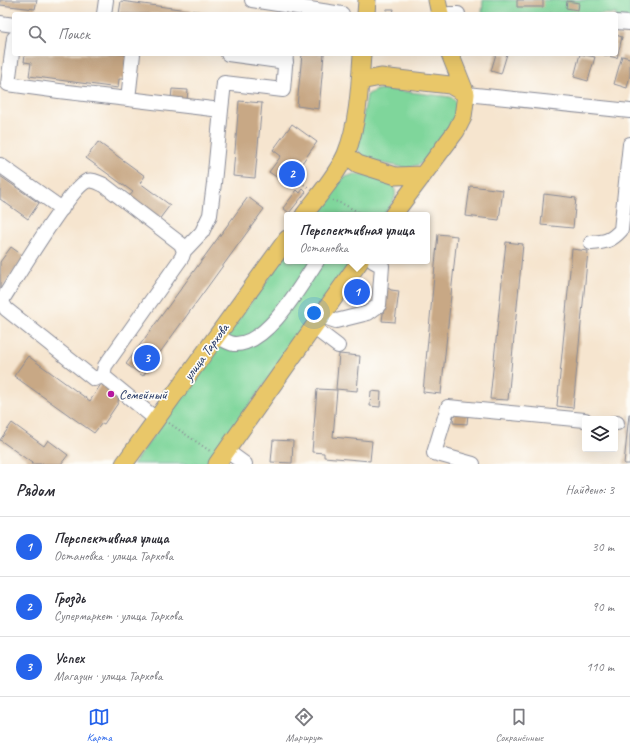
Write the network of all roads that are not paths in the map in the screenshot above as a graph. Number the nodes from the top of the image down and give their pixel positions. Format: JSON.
{"nodes":[{"id":1,"x":106,"y":0,"type":"edge"},
{"id":2,"x":252,"y":0,"type":"edge"},
{"id":3,"x":368,"y":0,"type":"edge"},
{"id":4,"x":437,"y":0,"type":"edge"},
{"id":5,"x":291,"y":10,"type":"edge"},
{"id":6,"x":104,"y":12,"type":"edge"},
{"id":7,"x":316,"y":12,"type":"edge"},
{"id":8,"x":366,"y":12,"type":"edge"},
{"id":9,"x":440,"y":12,"type":"edge"},
{"id":10,"x":618,"y":22,"type":"edge"},
{"id":11,"x":0,"y":23,"type":"edge"},
{"id":12,"x":630,"y":23,"type":"edge"},
{"id":13,"x":12,"y":25,"type":"edge"},
{"id":14,"x":12,"y":53,"type":"edge"},
{"id":15,"x":134,"y":56,"type":"edge"},
{"id":16,"x":257,"y":56,"type":"edge"},
{"id":17,"x":362,"y":56,"type":"edge"},
{"id":18,"x":451,"y":56,"type":"edge"},
{"id":19,"x":286,"y":58,"type":"edge"},
{"id":20,"x":360,"y":81,"type":"junction"},
{"id":21,"x":466,"y":94,"type":"junction"},
{"id":22,"x":128,"y":99,"type":"junction"},
{"id":23,"x":221,"y":110,"type":"junction"},
{"id":24,"x":630,"y":110,"type":"edge"},
{"id":25,"x":630,"y":144,"type":"edge"},
{"id":26,"x":346,"y":155,"type":"junction"},
{"id":27,"x":0,"y":165,"type":"edge"},
{"id":28,"x":423,"y":174,"type":"junction"},
{"id":29,"x":62,"y":209,"type":"junction"},
{"id":30,"x":306,"y":212,"type":"edge"},
{"id":31,"x":395,"y":212,"type":"edge"},
{"id":32,"x":284,"y":243,"type":"edge"},
{"id":33,"x":592,"y":243,"type":"dead end"},
{"id":34,"x":184,"y":251,"type":"junction"},
{"id":35,"x":315,"y":264,"type":"edge"},
{"id":36,"x":358,"y":264,"type":"edge"},
{"id":37,"x":378,"y":264,"type":"edge"},
{"id":38,"x":317,"y":322,"type":"junction"},
{"id":39,"x":217,"y":336,"type":"junction"},
{"id":40,"x":338,"y":346,"type":"dead end"},
{"id":41,"x":103,"y":376,"type":"junction"},
{"id":42,"x":160,"y":419,"type":"junction"},
{"id":43,"x":582,"y":420,"type":"edge"},
{"id":44,"x":219,"y":456,"type":"edge"},
{"id":45,"x":124,"y":464,"type":"edge"},
{"id":46,"x":245,"y":464,"type":"edge"},
{"id":47,"x":472,"y":464,"type":"edge"}],
"edges":[{"from":1,"to":6,"type":"street"},
{"from":2,"to":5,"type":"street"},
{"from":3,"to":8,"type":"main road"},
{"from":4,"to":9,"type":"main road"},
{"from":5,"to":7,"type":"street"},
{"from":10,"to":12,"type":"street"},
{"from":11,"to":13,"type":"street"},
{"from":14,"to":22,"type":"street"},
{"from":15,"to":22,"type":"street"},
{"from":16,"to":19,"type":"street"},
{"from":17,"to":20,"type":"main road"},
{"from":18,"to":21,"type":"main road"},
{"from":19,"to":23,"type":"street"},
{"from":20,"to":21,"type":"main road"},
{"from":20,"to":26,"type":"main road"},
{"from":21,"to":24,"type":"street"},
{"from":21,"to":28,"type":"main road"},
{"from":22,"to":23,"type":"street"},
{"from":23,"to":34,"type":"street"},
{"from":25,"to":33,"type":"street"},
{"from":26,"to":28,"type":"main road"},
{"from":26,"to":30,"type":"main road"},
{"from":27,"to":29,"type":"street"},
{"from":28,"to":31,"type":"main road"},
{"from":29,"to":34,"type":"street"},
{"from":29,"to":41,"type":"street"},
{"from":32,"to":39,"type":"main road","name":"улица Тархова"},
{"from":34,"to":41,"type":"street"},
{"from":35,"to":39,"type":"street"},
{"from":36,"to":38,"type":"main road"},
{"from":37,"to":38,"type":"street"},
{"from":38,"to":40,"type":"street"},
{"from":38,"to":44,"type":"main road"},
{"from":39,"to":42,"type":"main road","name":"улица Тархова"},
{"from":41,"to":42,"type":"street"},
{"from":42,"to":45,"type":"main road","name":"улица Тархова"},
{"from":43,"to":47,"type":"street"},
{"from":44,"to":46,"type":"street"}]}
